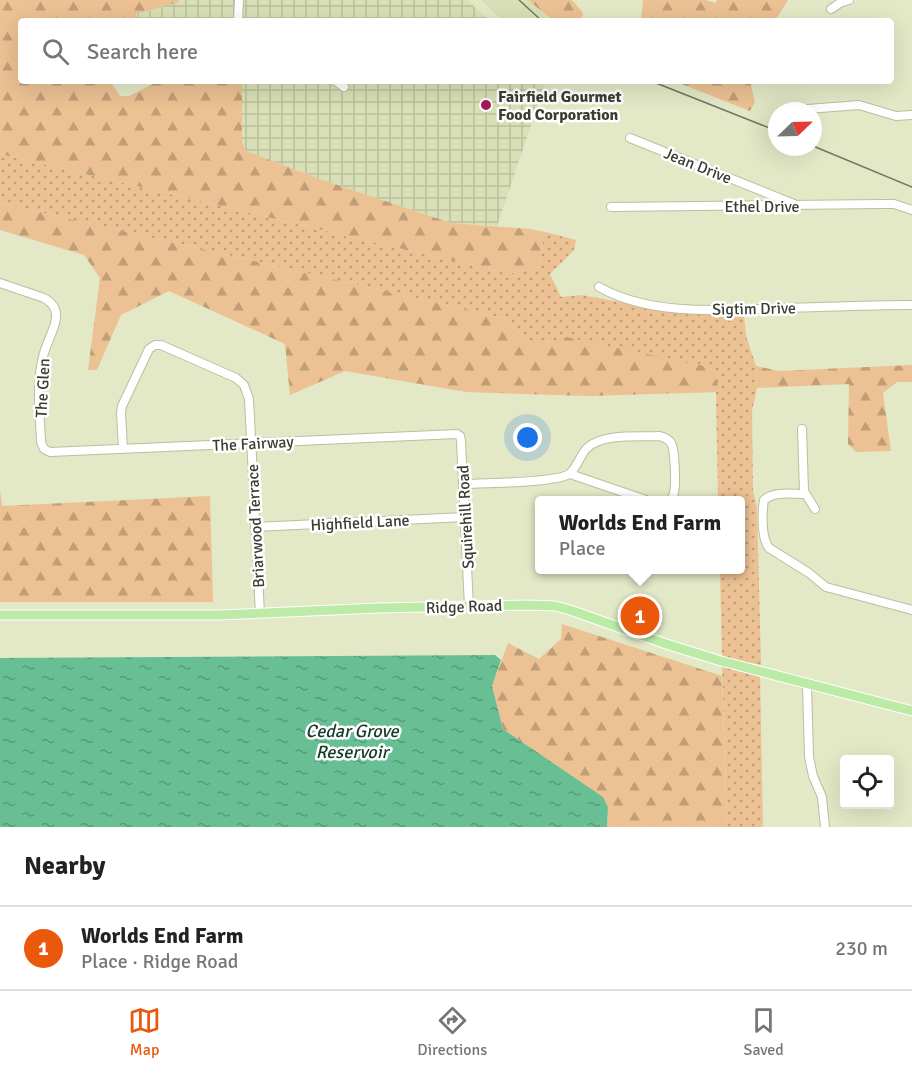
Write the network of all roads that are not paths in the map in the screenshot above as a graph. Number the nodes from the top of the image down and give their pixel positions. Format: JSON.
{"nodes":[{"id":1,"x":239,"y":0,"type":"edge"},
{"id":2,"x":849,"y":0,"type":"edge"},
{"id":3,"x":831,"y":9,"type":"dead end"},
{"id":4,"x":238,"y":18,"type":"edge"},
{"id":5,"x":340,"y":84,"type":"edge"},
{"id":6,"x":344,"y":87,"type":"dead end"},
{"id":7,"x":822,"y":108,"type":"edge"},
{"id":8,"x":912,"y":115,"type":"edge"},
{"id":9,"x":630,"y":138,"type":"dead end"},
{"id":10,"x":798,"y":206,"type":"junction"},
{"id":11,"x":611,"y":207,"type":"dead end"},
{"id":12,"x":912,"y":210,"type":"edge"},
{"id":13,"x":0,"y":283,"type":"edge"},
{"id":14,"x":599,"y":286,"type":"dead end"},
{"id":15,"x":912,"y":305,"type":"edge"},
{"id":16,"x":802,"y":429,"type":"dead end"},
{"id":17,"x":453,"y":433,"type":"joint"},
{"id":18,"x":251,"y":443,"type":"junction"},
{"id":19,"x":123,"y":449,"type":"junction"},
{"id":20,"x":54,"y":452,"type":"joint"},
{"id":21,"x":570,"y":474,"type":"junction"},
{"id":22,"x":463,"y":484,"type":"junction"},
{"id":23,"x":805,"y":494,"type":"junction"},
{"id":24,"x":632,"y":496,"type":"edge"},
{"id":25,"x":673,"y":496,"type":"edge"},
{"id":26,"x":815,"y":509,"type":"dead end"},
{"id":27,"x":465,"y":517,"type":"junction"},
{"id":28,"x":255,"y":527,"type":"junction"},
{"id":29,"x":469,"y":607,"type":"junction"},
{"id":30,"x":912,"y":610,"type":"edge"},
{"id":31,"x":260,"y":614,"type":"junction"},
{"id":32,"x":0,"y":615,"type":"edge"},
{"id":33,"x":807,"y":685,"type":"junction"},
{"id":34,"x":912,"y":711,"type":"edge"},
{"id":35,"x":825,"y":827,"type":"edge"}],
"edges":[{"from":1,"to":4,"type":"street"},
{"from":2,"to":3,"type":"street"},
{"from":5,"to":6,"type":"street"},
{"from":7,"to":8,"type":"street"},
{"from":9,"to":10,"type":"street","name":"Jean Drive"},
{"from":10,"to":11,"type":"street","name":"Ethel Drive"},
{"from":10,"to":12,"type":"street","name":"Ethel Drive"},
{"from":13,"to":20,"type":"street","name":"The Glen"},
{"from":14,"to":15,"type":"street","name":"Sigtim Drive"},
{"from":16,"to":23,"type":"street"},
{"from":17,"to":18,"type":"street","name":"The Fairway"},
{"from":17,"to":22,"type":"street","name":"Squirehill Road"},
{"from":18,"to":19,"type":"street","name":"The Fairway"},
{"from":18,"to":19,"type":"street","name":"Briarwood Terrace"},
{"from":18,"to":28,"type":"street","name":"Briarwood Terrace"},
{"from":19,"to":20,"type":"street","name":"The Fairway"},
{"from":21,"to":22,"type":"street"},
{"from":21,"to":24,"type":"street"},
{"from":21,"to":25,"type":"street"},
{"from":22,"to":27,"type":"street","name":"Squirehill Road"},
{"from":23,"to":26,"type":"street"},
{"from":23,"to":30,"type":"street"},
{"from":27,"to":28,"type":"street","name":"Highfield Lane"},
{"from":27,"to":29,"type":"street","name":"Squirehill Road"},
{"from":28,"to":31,"type":"street","name":"Briarwood Terrace"},
{"from":29,"to":31,"type":"main road","name":"Ridge Road"},
{"from":29,"to":33,"type":"main road","name":"Ridge Road"},
{"from":31,"to":32,"type":"main road","name":"Ridge Road"},
{"from":33,"to":34,"type":"main road","name":"Ridge Road"},
{"from":33,"to":35,"type":"street"}]}
